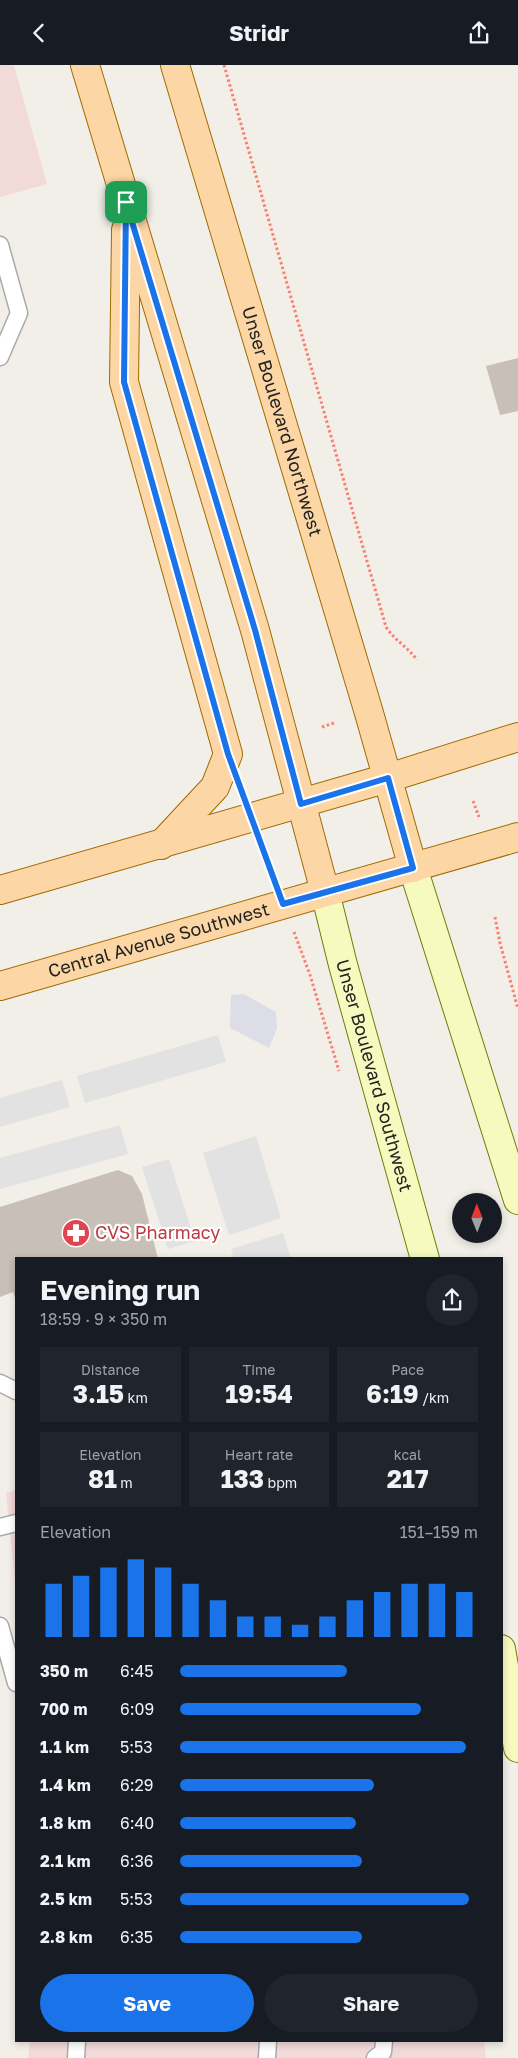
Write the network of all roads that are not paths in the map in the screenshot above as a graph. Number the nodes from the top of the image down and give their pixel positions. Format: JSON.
{"nodes":[{"id":1,"x":85,"y":65,"type":"edge"},
{"id":2,"x":175,"y":65,"type":"edge"},
{"id":3,"x":126,"y":202,"type":"junction"},
{"id":4,"x":0,"y":245,"type":"edge"},
{"id":5,"x":0,"y":357,"type":"edge"},
{"id":6,"x":518,"y":737,"type":"edge"},
{"id":7,"x":388,"y":778,"type":"junction"},
{"id":8,"x":301,"y":804,"type":"junction"},
{"id":9,"x":518,"y":837,"type":"edge"},
{"id":10,"x":161,"y":845,"type":"junction"},
{"id":11,"x":413,"y":868,"type":"junction"},
{"id":12,"x":0,"y":890,"type":"edge"},
{"id":13,"x":325,"y":892,"type":"junction"},
{"id":14,"x":0,"y":986,"type":"edge"},
{"id":15,"x":518,"y":1200,"type":"edge"},
{"id":16,"x":424,"y":1257,"type":"edge"},
{"id":17,"x":0,"y":1383,"type":"edge"},
{"id":18,"x":15,"y":1390,"type":"edge"},
{"id":19,"x":15,"y":1523,"type":"edge"},
{"id":20,"x":0,"y":1527,"type":"edge"},
{"id":21,"x":0,"y":1626,"type":"edge"},
{"id":22,"x":503,"y":1661,"type":"edge"},
{"id":23,"x":15,"y":1679,"type":"edge"},
{"id":24,"x":518,"y":1748,"type":"edge"},
{"id":25,"x":77,"y":2042,"type":"edge"},
{"id":26,"x":268,"y":2042,"type":"edge"},
{"id":27,"x":384,"y":2042,"type":"edge"},
{"id":28,"x":76,"y":2058,"type":"edge"},
{"id":29,"x":267,"y":2058,"type":"edge"},
{"id":30,"x":376,"y":2058,"type":"edge"}],
"edges":[{"from":1,"to":3,"type":"main road"},
{"from":2,"to":7,"type":"main road","name":"Unser Boulevard Northwest"},
{"from":3,"to":8,"type":"main road"},
{"from":3,"to":10,"type":"main road"},
{"from":4,"to":5,"type":"lane"},
{"from":6,"to":7,"type":"main road"},
{"from":7,"to":8,"type":"main road"},
{"from":7,"to":11,"type":"main road","name":"Unser Boulevard Northwest"},
{"from":8,"to":10,"type":"main road"},
{"from":8,"to":13,"type":"main road"},
{"from":9,"to":11,"type":"main road","name":"Central Avenue Southwest"},
{"from":10,"to":12,"type":"main road"},
{"from":11,"to":13,"type":"main road","name":"Central Avenue Southwest"},
{"from":11,"to":15,"type":"main road"},
{"from":13,"to":14,"type":"main road","name":"Central Avenue Southwest"},
{"from":13,"to":16,"type":"main road","name":"Unser Boulevard Southwest"},
{"from":17,"to":18,"type":"lane"},
{"from":19,"to":20,"type":"lane"},
{"from":21,"to":23,"type":"lane"},
{"from":22,"to":24,"type":"main road"},
{"from":25,"to":28,"type":"lane"},
{"from":26,"to":29,"type":"lane"},
{"from":27,"to":30,"type":"lane"}]}
